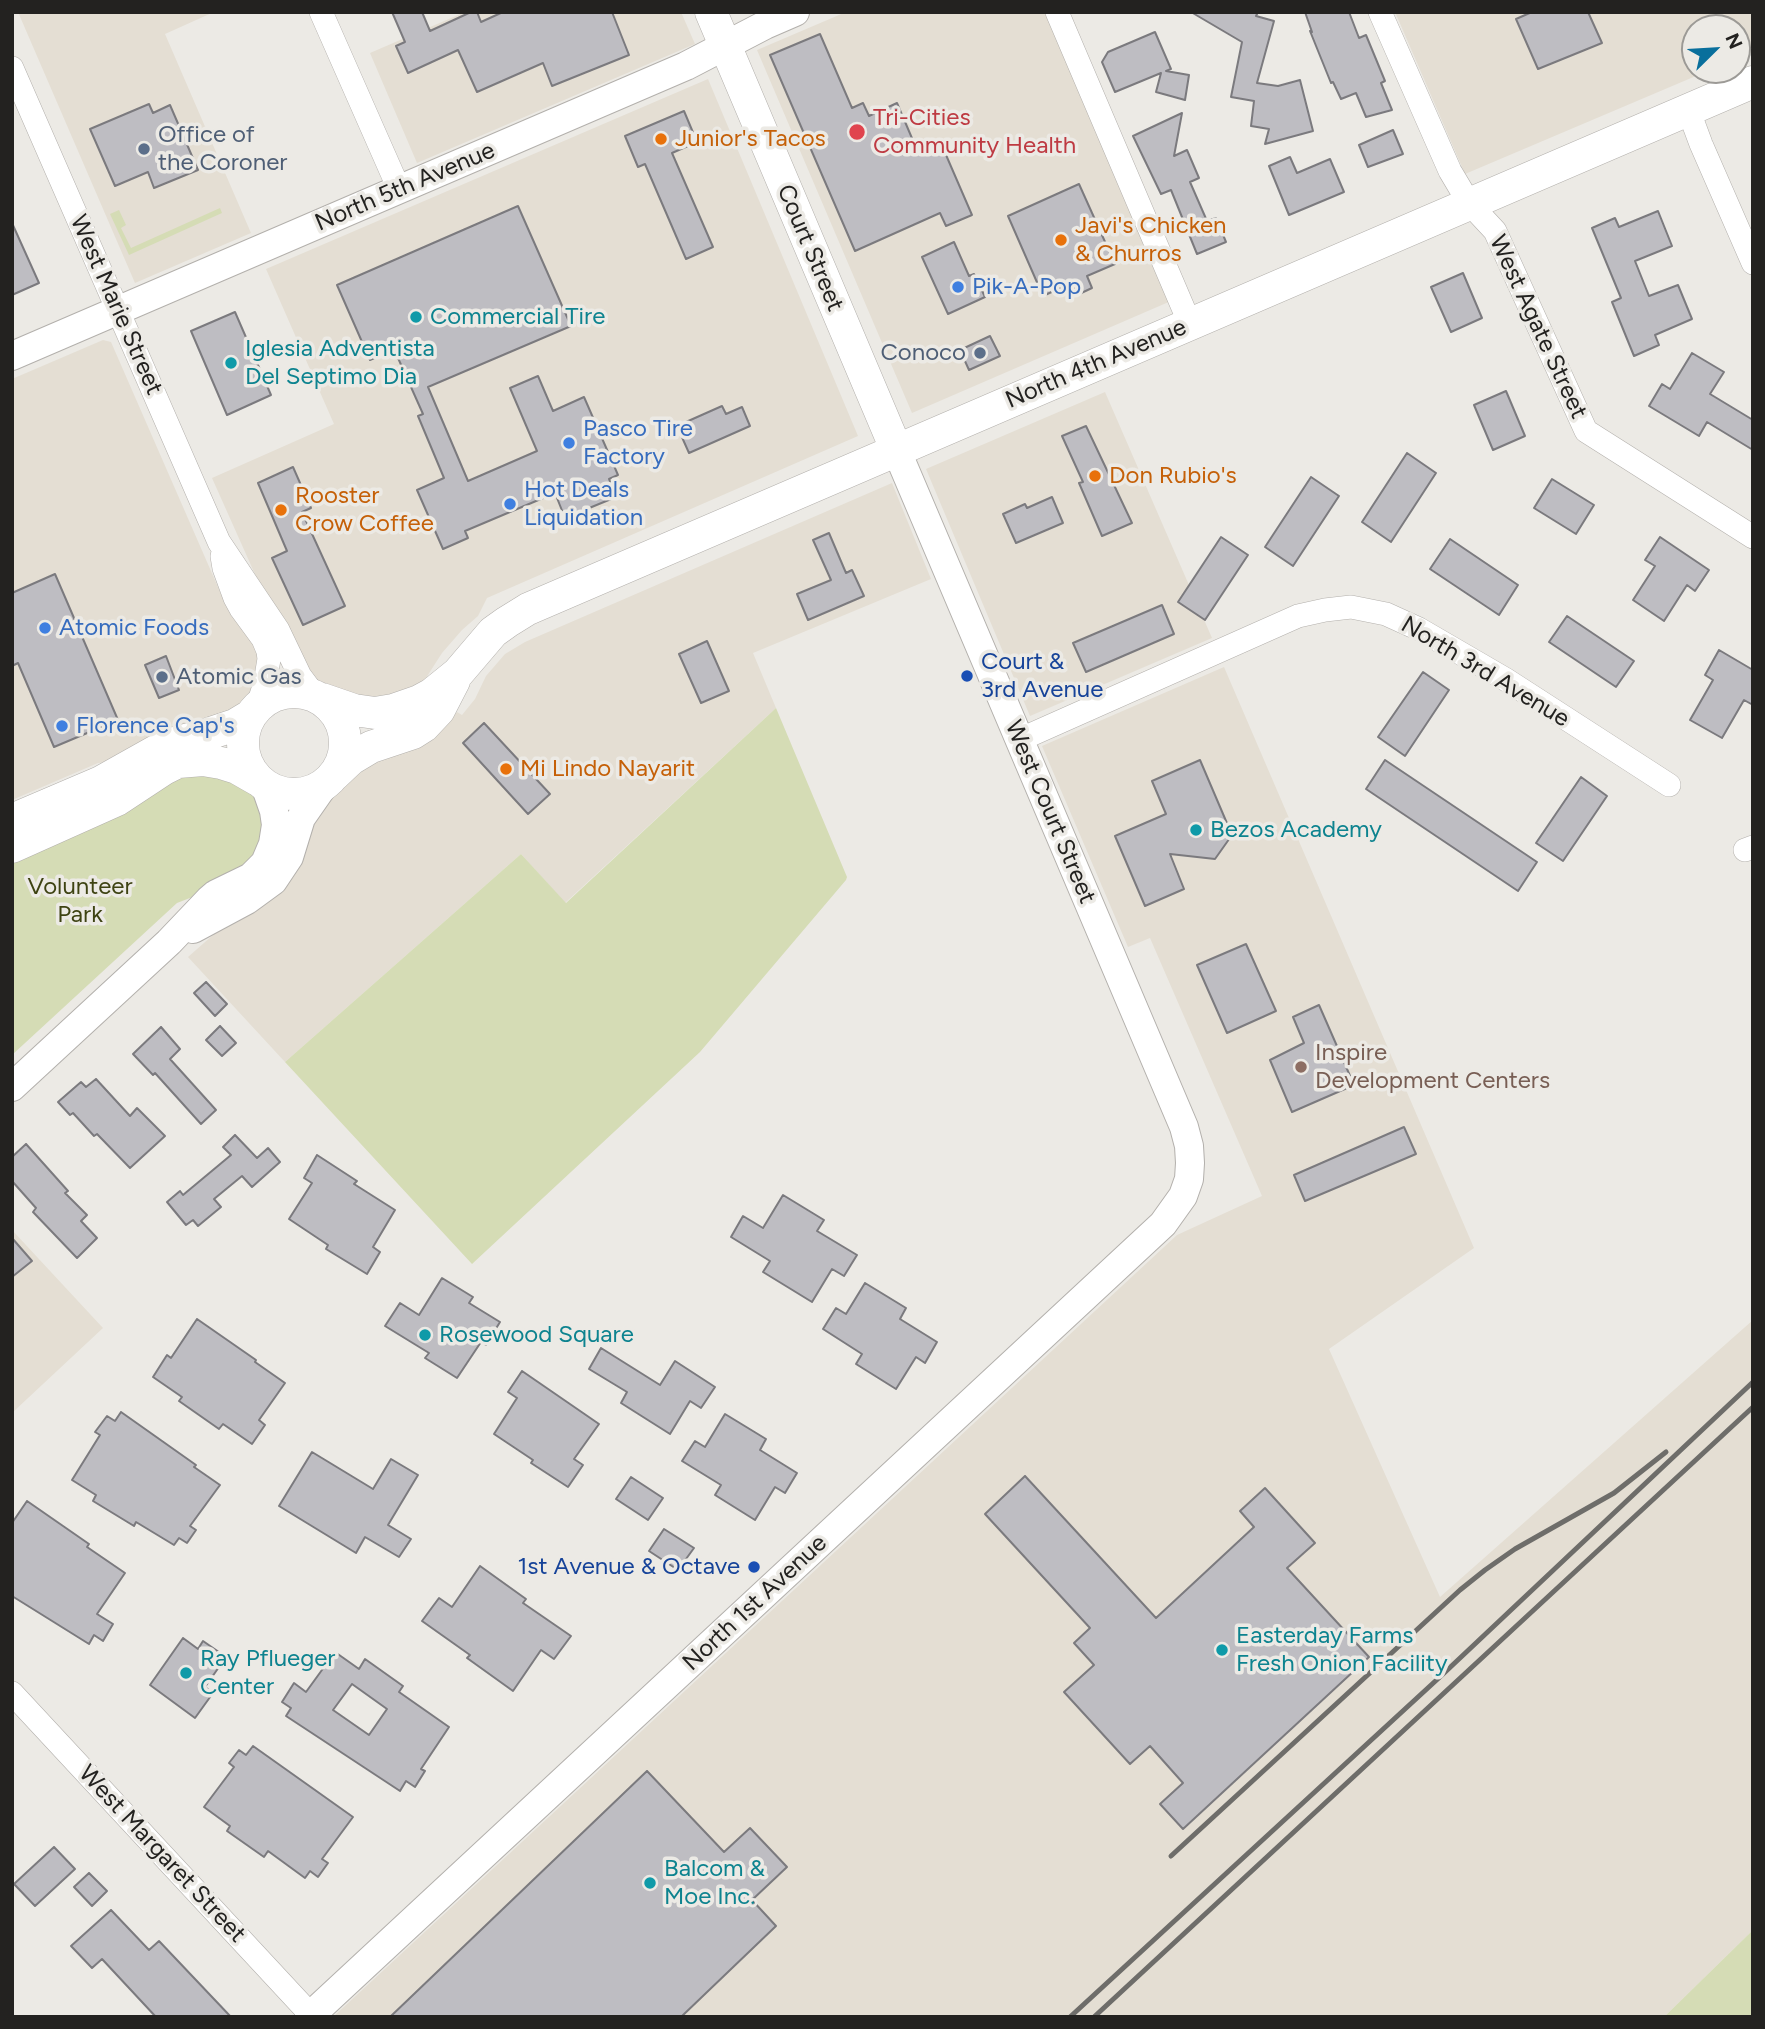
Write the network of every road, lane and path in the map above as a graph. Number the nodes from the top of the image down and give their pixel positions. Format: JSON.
{"nodes":[{"id":1,"x":321,"y":12,"type":"edge"},
{"id":2,"x":711,"y":12,"type":"edge"},
{"id":3,"x":795,"y":12,"type":"edge"},
{"id":4,"x":1057,"y":12,"type":"edge"},
{"id":5,"x":1380,"y":12,"type":"edge"},
{"id":6,"x":725,"y":46,"type":"junction"},
{"id":7,"x":12,"y":68,"type":"edge"},
{"id":8,"x":1753,"y":82,"type":"edge"},
{"id":9,"x":1688,"y":109,"type":"junction"},
{"id":10,"x":399,"y":190,"type":"junction"},
{"id":11,"x":1469,"y":204,"type":"junction"},
{"id":12,"x":1753,"y":263,"type":"edge"},
{"id":13,"x":118,"y":310,"type":"junction"},
{"id":14,"x":1190,"y":324,"type":"junction"},
{"id":15,"x":12,"y":356,"type":"edge"},
{"id":16,"x":896,"y":449,"type":"junction"},
{"id":17,"x":1753,"y":537,"type":"edge"},
{"id":18,"x":219,"y":542,"type":"junction"},
{"id":19,"x":458,"y":673,"type":"junction"},
{"id":20,"x":318,"y":697,"type":"junction"},
{"id":21,"x":254,"y":712,"type":"junction"},
{"id":22,"x":1019,"y":740,"type":"junction"},
{"id":23,"x":329,"y":780,"type":"junction"},
{"id":24,"x":262,"y":783,"type":"junction"},
{"id":25,"x":1669,"y":785,"type":"dead end"},
{"id":26,"x":12,"y":820,"type":"edge"},
{"id":27,"x":12,"y":847,"type":"edge"},
{"id":28,"x":169,"y":942,"type":"junction"},
{"id":29,"x":12,"y":1087,"type":"edge"},
{"id":30,"x":1189,"y":1179,"type":"joint"},
{"id":31,"x":12,"y":1693,"type":"edge"},
{"id":32,"x":310,"y":2016,"type":"edge"}],
"edges":[{"from":1,"to":10,"type":"street"},
{"from":2,"to":6,"type":"main road"},
{"from":3,"to":6,"type":"street","name":"North 5th Avenue"},
{"from":4,"to":14,"type":"street"},
{"from":5,"to":11,"type":"street","name":"West Agate Street"},
{"from":6,"to":10,"type":"street","name":"North 5th Avenue"},
{"from":6,"to":16,"type":"main road","name":"Court Street"},
{"from":7,"to":13,"type":"street","name":"West Marie Street"},
{"from":8,"to":9,"type":"main road","name":"North 4th Avenue"},
{"from":9,"to":11,"type":"main road","name":"North 4th Avenue"},
{"from":9,"to":12,"type":"street"},
{"from":10,"to":13,"type":"street","name":"North 5th Avenue"},
{"from":11,"to":14,"type":"main road","name":"North 4th Avenue"},
{"from":11,"to":17,"type":"street","name":"West Agate Street"},
{"from":13,"to":15,"type":"street","name":"North 5th Avenue"},
{"from":13,"to":18,"type":"street","name":"West Marie Street"},
{"from":14,"to":16,"type":"main road","name":"North 4th Avenue"},
{"from":16,"to":19,"type":"main road","name":"North 4th Avenue"},
{"from":16,"to":22,"type":"street","name":"West Court Street"},
{"from":18,"to":20,"type":"street","name":"West Marie Street"},
{"from":18,"to":21,"type":"street","name":"West Marie Street"},
{"from":19,"to":20,"type":"main road","name":"North 4th Avenue"},
{"from":19,"to":23,"type":"main road","name":"North 4th Avenue"},
{"from":20,"to":21,"type":"main road"},
{"from":20,"to":23,"type":"main road"},
{"from":21,"to":24,"type":"main road"},
{"from":21,"to":26,"type":"main road"},
{"from":22,"to":25,"type":"street","name":"North 3rd Avenue"},
{"from":22,"to":30,"type":"street","name":"West Court Street"},
{"from":23,"to":24,"type":"main road"},
{"from":23,"to":28,"type":"street"},
{"from":24,"to":27,"type":"main road"},
{"from":24,"to":28,"type":"street"},
{"from":28,"to":29,"type":"street"},
{"from":30,"to":32,"type":"street","name":"North 1st Avenue"},
{"from":31,"to":32,"type":"street","name":"West Margaret Street"}]}
